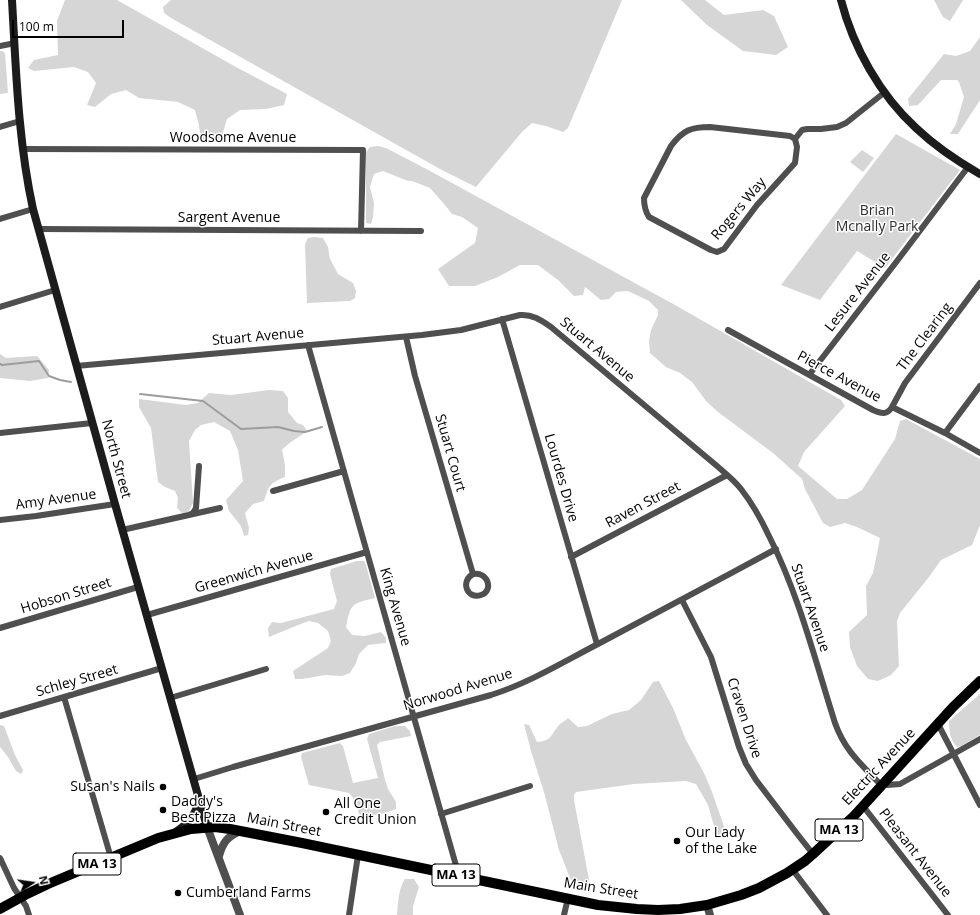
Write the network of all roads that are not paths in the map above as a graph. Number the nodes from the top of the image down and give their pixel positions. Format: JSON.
{"nodes":[{"id":1,"x":12,"y":0,"type":"edge"},
{"id":2,"x":841,"y":0,"type":"edge"},
{"id":3,"x":15,"y":43,"type":"junction"},
{"id":4,"x":0,"y":46,"type":"edge"},
{"id":5,"x":885,"y":92,"type":"junction"},
{"id":6,"x":20,"y":121,"type":"junction"},
{"id":7,"x":0,"y":127,"type":"edge"},
{"id":8,"x":795,"y":139,"type":"junction"},
{"id":9,"x":22,"y":149,"type":"junction"},
{"id":10,"x":968,"y":167,"type":"junction"},
{"id":11,"x":980,"y":174,"type":"edge"},
{"id":12,"x":33,"y":210,"type":"junction"},
{"id":13,"x":0,"y":219,"type":"edge"},
{"id":14,"x":38,"y":229,"type":"junction"},
{"id":15,"x":361,"y":230,"type":"junction"},
{"id":16,"x":421,"y":231,"type":"dead end"},
{"id":17,"x":980,"y":283,"type":"edge"},
{"id":18,"x":55,"y":290,"type":"junction"},
{"id":19,"x":0,"y":307,"type":"edge"},
{"id":20,"x":502,"y":319,"type":"junction"},
{"id":21,"x":728,"y":330,"type":"dead end"},
{"id":22,"x":406,"y":337,"type":"junction"},
{"id":23,"x":308,"y":345,"type":"junction"},
{"id":24,"x":76,"y":366,"type":"junction"},
{"id":25,"x":809,"y":375,"type":"junction"},
{"id":26,"x":980,"y":386,"type":"edge"},
{"id":27,"x":892,"y":407,"type":"junction"},
{"id":28,"x":92,"y":422,"type":"junction"},
{"id":29,"x":0,"y":433,"type":"edge"},
{"id":30,"x":945,"y":433,"type":"junction"},
{"id":31,"x":980,"y":453,"type":"edge"},
{"id":32,"x":199,"y":466,"type":"dead end"},
{"id":33,"x":344,"y":471,"type":"junction"},
{"id":34,"x":727,"y":475,"type":"junction"},
{"id":35,"x":273,"y":491,"type":"dead end"},
{"id":36,"x":115,"y":504,"type":"junction"},
{"id":37,"x":220,"y":508,"type":"dead end"},
{"id":38,"x":188,"y":516,"type":"junction"},
{"id":39,"x":0,"y":520,"type":"edge"},
{"id":40,"x":122,"y":530,"type":"junction"},
{"id":41,"x":776,"y":549,"type":"junction"},
{"id":42,"x":367,"y":552,"type":"junction"},
{"id":43,"x":571,"y":557,"type":"junction"},
{"id":44,"x":473,"y":574,"type":"dead end"},
{"id":45,"x":138,"y":586,"type":"junction"},
{"id":46,"x":682,"y":600,"type":"junction"},
{"id":47,"x":147,"y":614,"type":"junction"},
{"id":48,"x":0,"y":628,"type":"edge"},
{"id":49,"x":597,"y":644,"type":"junction"},
{"id":50,"x":162,"y":668,"type":"junction"},
{"id":51,"x":266,"y":669,"type":"dead end"},
{"id":52,"x":980,"y":681,"type":"edge"},
{"id":53,"x":64,"y":697,"type":"junction"},
{"id":54,"x":170,"y":698,"type":"junction"},
{"id":55,"x":0,"y":716,"type":"edge"},
{"id":56,"x":413,"y":716,"type":"junction"},
{"id":57,"x":938,"y":724,"type":"junction"},
{"id":58,"x":980,"y":739,"type":"edge"},
{"id":59,"x":953,"y":754,"type":"junction"},
{"id":60,"x":194,"y":779,"type":"junction"},
{"id":61,"x":881,"y":785,"type":"junction"},
{"id":62,"x":530,"y":786,"type":"dead end"},
{"id":63,"x":199,"y":798,"type":"junction"},
{"id":64,"x":980,"y":805,"type":"edge"},
{"id":65,"x":863,"y":806,"type":"junction"},
{"id":66,"x":441,"y":814,"type":"junction"},
{"id":67,"x":207,"y":827,"type":"junction"},
{"id":68,"x":240,"y":831,"type":"junction"},
{"id":69,"x":175,"y":833,"type":"junction"},
{"id":70,"x":813,"y":854,"type":"junction"},
{"id":71,"x":358,"y":855,"type":"junction"},
{"id":72,"x":219,"y":856,"type":"junction"},
{"id":73,"x":0,"y":858,"type":"edge"},
{"id":74,"x":111,"y":858,"type":"junction"},
{"id":75,"x":792,"y":870,"type":"junction"},
{"id":76,"x":459,"y":876,"type":"junction"},
{"id":77,"x":20,"y":897,"type":"junction"},
{"id":78,"x":568,"y":898,"type":"junction"},
{"id":79,"x":0,"y":909,"type":"edge"},
{"id":80,"x":708,"y":910,"type":"edge"},
{"id":81,"x":29,"y":915,"type":"edge"},
{"id":82,"x":240,"y":915,"type":"edge"},
{"id":83,"x":349,"y":915,"type":"edge"},
{"id":84,"x":564,"y":915,"type":"edge"},
{"id":85,"x":827,"y":915,"type":"edge"},
{"id":86,"x":948,"y":915,"type":"edge"}],
"edges":[{"from":1,"to":3,"type":"main road","name":"North Street"},
{"from":2,"to":5,"type":"main road"},
{"from":3,"to":4,"type":"street"},
{"from":3,"to":6,"type":"main road","name":"North Street"},
{"from":5,"to":8,"type":"street"},
{"from":5,"to":10,"type":"main road"},
{"from":6,"to":7,"type":"street"},
{"from":6,"to":9,"type":"main road","name":"North Street"},
{"from":8,"to":8,"type":"street","name":"Rogers Way"},
{"from":9,"to":12,"type":"main road","name":"North Street"},
{"from":9,"to":15,"type":"street","name":"Woodsome Avenue"},
{"from":10,"to":11,"type":"main road"},
{"from":10,"to":25,"type":"street","name":"Lesure Avenue"},
{"from":12,"to":13,"type":"street"},
{"from":12,"to":14,"type":"main road","name":"North Street"},
{"from":14,"to":15,"type":"street","name":"Sargent Avenue"},
{"from":14,"to":18,"type":"main road","name":"North Street"},
{"from":15,"to":16,"type":"street","name":"Sargent Avenue"},
{"from":17,"to":27,"type":"street","name":"The Clearing"},
{"from":18,"to":19,"type":"street"},
{"from":18,"to":24,"type":"main road","name":"North Street"},
{"from":20,"to":22,"type":"street","name":"Stuart Avenue"},
{"from":20,"to":34,"type":"street","name":"Stuart Avenue"},
{"from":20,"to":43,"type":"street","name":"Lourdes Drive"},
{"from":21,"to":25,"type":"street","name":"Pierce Avenue"},
{"from":22,"to":23,"type":"street","name":"Stuart Avenue"},
{"from":22,"to":44,"type":"street","name":"Stuart Court"},
{"from":23,"to":24,"type":"street","name":"Stuart Avenue"},
{"from":23,"to":33,"type":"street","name":"King Avenue"},
{"from":24,"to":28,"type":"main road","name":"North Street"},
{"from":25,"to":27,"type":"street","name":"Pierce Avenue"},
{"from":26,"to":30,"type":"street"},
{"from":27,"to":30,"type":"street","name":"Pierce Avenue"},
{"from":28,"to":29,"type":"street"},
{"from":28,"to":36,"type":"main road","name":"North Street"},
{"from":30,"to":31,"type":"street","name":"Pierce Avenue"},
{"from":32,"to":38,"type":"street"},
{"from":33,"to":35,"type":"street"},
{"from":33,"to":42,"type":"street","name":"King Avenue"},
{"from":34,"to":41,"type":"street","name":"Stuart Avenue"},
{"from":34,"to":43,"type":"street","name":"Raven Street"},
{"from":36,"to":39,"type":"street","name":"Amy Avenue"},
{"from":36,"to":40,"type":"main road","name":"North Street"},
{"from":37,"to":38,"type":"street"},
{"from":38,"to":40,"type":"street"},
{"from":40,"to":45,"type":"main road","name":"North Street"},
{"from":41,"to":46,"type":"street","name":"Norwood Avenue"},
{"from":41,"to":61,"type":"street","name":"Stuart Avenue"},
{"from":42,"to":47,"type":"street","name":"Greenwich Avenue"},
{"from":42,"to":56,"type":"street","name":"King Avenue"},
{"from":43,"to":49,"type":"street","name":"Lourdes Drive"},
{"from":45,"to":47,"type":"main road","name":"North Street"},
{"from":45,"to":48,"type":"street","name":"Hobson Street"},
{"from":46,"to":49,"type":"street","name":"Norwood Avenue"},
{"from":46,"to":70,"type":"street","name":"Craven Drive"},
{"from":47,"to":50,"type":"main road","name":"North Street"},
{"from":49,"to":56,"type":"street","name":"Norwood Avenue"},
{"from":50,"to":53,"type":"street","name":"Schley Street"},
{"from":50,"to":54,"type":"main road","name":"North Street"},
{"from":51,"to":54,"type":"street"},
{"from":52,"to":57,"type":"main road","name":"Electric Avenue","number":"MA 13"},
{"from":53,"to":55,"type":"street","name":"Schley Street"},
{"from":53,"to":74,"type":"street"},
{"from":54,"to":60,"type":"main road","name":"North Street"},
{"from":56,"to":60,"type":"street","name":"Norwood Avenue"},
{"from":56,"to":66,"type":"street","name":"King Avenue"},
{"from":57,"to":59,"type":"street"},
{"from":57,"to":61,"type":"main road","name":"Electric Avenue","number":"MA 13"},
{"from":58,"to":59,"type":"street"},
{"from":59,"to":61,"type":"street"},
{"from":59,"to":64,"type":"street"},
{"from":60,"to":63,"type":"main road","name":"North Street"},
{"from":61,"to":65,"type":"main road","name":"Electric Avenue","number":"MA 13"},
{"from":62,"to":66,"type":"street"},
{"from":63,"to":67,"type":"main road","name":"North Street"},
{"from":63,"to":69,"type":"main road"},
{"from":65,"to":70,"type":"main road","name":"Electric Avenue","number":"MA 13"},
{"from":65,"to":86,"type":"street","name":"Pleasant Avenue"},
{"from":66,"to":76,"type":"street","name":"King Avenue"},
{"from":67,"to":68,"type":"main road","name":"Main Street","number":"MA 13"},
{"from":67,"to":69,"type":"main road","name":"Main Street","number":"MA 13"},
{"from":67,"to":72,"type":"street","name":"North Street"},
{"from":68,"to":71,"type":"main road","name":"Main Street","number":"MA 13"},
{"from":68,"to":72,"type":"street"},
{"from":69,"to":74,"type":"main road","name":"Main Street","number":"MA 13"},
{"from":70,"to":75,"type":"main road","name":"Electric Avenue","number":"MA 13"},
{"from":71,"to":76,"type":"main road","name":"Main Street","number":"MA 13"},
{"from":71,"to":83,"type":"street"},
{"from":72,"to":82,"type":"street","name":"North Street"},
{"from":73,"to":77,"type":"street"},
{"from":74,"to":77,"type":"main road","name":"Main Street","number":"MA 13"},
{"from":75,"to":80,"type":"main road","name":"Electric Avenue","number":"MA 13"},
{"from":75,"to":85,"type":"street"},
{"from":76,"to":78,"type":"main road","name":"Main Street","number":"MA 13"},
{"from":77,"to":79,"type":"main road","name":"Main Street","number":"MA 13"},
{"from":77,"to":81,"type":"street"},
{"from":78,"to":80,"type":"main road","name":"Main Street","number":"MA 13"},
{"from":78,"to":84,"type":"street"}]}
